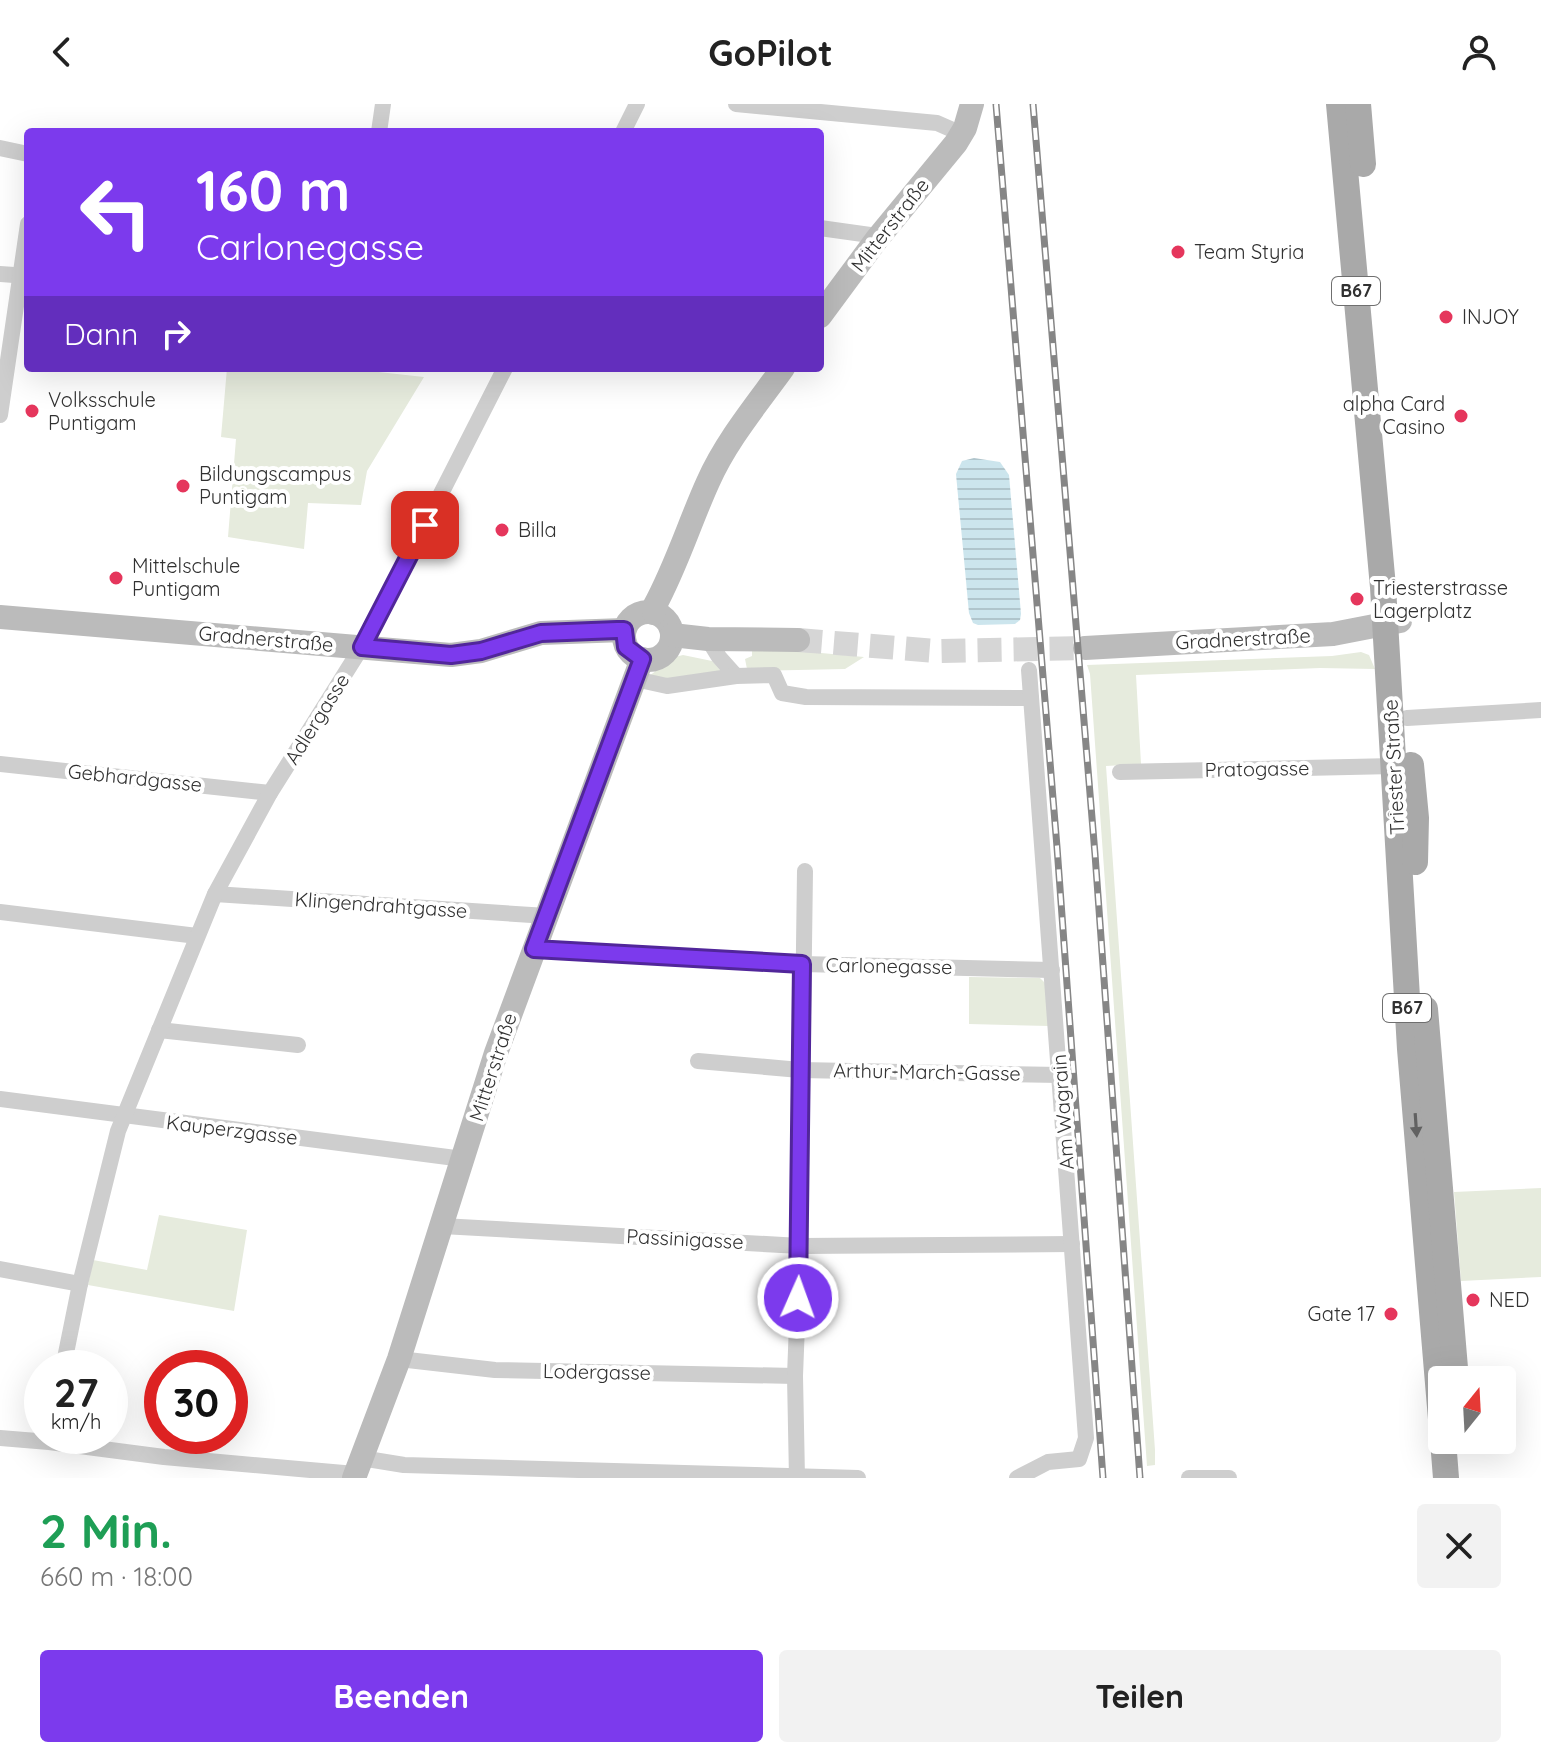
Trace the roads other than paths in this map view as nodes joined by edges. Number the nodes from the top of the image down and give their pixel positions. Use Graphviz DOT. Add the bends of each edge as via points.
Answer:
graph roads {
  1 [pos="383,104"];
  2 [pos="637,104"];
  3 [pos="736,104"];
  4 [pos="972,104"];
  5 [pos="1339,104"];
  6 [pos="1358,104"];
  7 [pos="380,128"];
  8 [pos="625,128"];
  9 [pos="962,134"];
  10 [pos="0,148"];
  11 [pos="24,153"];
  12 [pos="824,228"];
  13 [pos="877,239"];
  14 [pos="0,274"];
  15 [pos="24,276"];
  16 [pos="824,311"];
  17 [pos="503,372"];
  18 [pos="780,372"];
  19 [pos="0,415"];
  20 [pos="654,613"];
  21 [pos="0,617"];
  22 [pos="1392,622"];
  23 [pos="624,630"];
  24 [pos="672,635"];
  25 [pos="708,639"];
  26 [pos="798,640"];
  27 [pos="362,647"];
  28 [pos="1085,648"];
  29 [pos="638,669"];
  30 [pos="1029,670"];
  31 [pos="736,676"];
  32 [pos="1031,698"];
  33 [pos="1541,710"];
  34 [pos="1407,718"];
  35 [pos="0,764"];
  36 [pos="1394,766"];
  37 [pos="1120,772"];
  38 [pos="270,793"];
  39 [pos="805,871"];
  40 [pos="215,894"];
  41 [pos="0,912"];
  42 [pos="547,916"];
  43 [pos="197,936"];
  44 [pos="534,949"];
  45 [pos="802,964"];
  46 [pos="1052,970"];
  47 [pos="159,1030"];
  48 [pos="298,1045"];
  49 [pos="698,1061"];
  50 [pos="800,1070"];
  51 [pos="1060,1075"];
  52 [pos="0,1099"];
  53 [pos="123,1116"];
  54 [pos="463,1159"];
  55 [pos="442,1226"];
  56 [pos="1072,1244"];
  57 [pos="800,1246"];
  58 [pos="0,1269"];
  59 [pos="80,1284"];
  60 [pos="67,1350"];
  61 [pos="399,1359"];
  62 [pos="1437,1366"];
  63 [pos="1455,1366"];
  64 [pos="795,1376"];
  65 [pos="0,1438"];
  66 [pos="24,1438"];
  67 [pos="128,1451"];
  68 [pos="1446,1454"];
  69 [pos="1457,1454"];
  70 [pos="357,1470"];
  71 [pos="686,1475"];
  72 [pos="1452,1477"];
  73 [pos="797,1478"];
  74 [pos="858,1478"];
  75 [pos="1017,1478"];
  76 [pos="1189,1478"];
  77 [pos="1229,1478"];
  1 -- 7 [label="street"];
  2 -- 8 [label="street"];
  3 -- 9 [label="street" via="937,123"];
  4 -- 9 [label="main road"];
  5 -- 22 [label="main road, Triester Straße / B67"];
  6 -- 22 [label="main road, Triester Straße / B67"];
  9 -- 13 [label="main road, Mitterstraße"];
  10 -- 11 [label="street"];
  12 -- 13 [label="street"];
  13 -- 16 [label="main road, Mitterstraße"];
  14 -- 15 [label="street"];
  15 -- 19 [label="street"];
  17 -- 27 [label="street, Adlergasse"];
  18 -- 20 [label="main road" via="708,480"];
  20 -- 23 [label="main road" via="636,615"];
  20 -- 24 [label="main road" via="668,622"];
  21 -- 27 [label="main road, Gradnerstraße"];
  22 -- 28 [label="main road, Gradnerstraße" via="1333,634"];
  22 -- 34 [label="main road, Triester Straße / B67"];
  22 -- 36 [label="main road, Triester Straße / B67"];
  23 -- 27 [label="main road, Gradnerstraße" via="541,633 451,655"];
  23 -- 29 [label="main road"];
  24 -- 25 [label="main road"];
  24 -- 29 [label="main road" via="663,654"];
  25 -- 26 [label="main road"];
  25 -- 31 [label="street"];
  27 -- 38 [label="street, Adlergasse"];
  29 -- 31 [label="street" via="667,686"];
  29 -- 42 [label="main road, Mitterstraße"];
  30 -- 32 [label="street, Am Wagrain"];
  31 -- 32 [label="street" via="774,675 782,693 806,697"];
  32 -- 46 [label="street, Am Wagrain"];
  33 -- 34 [label="street"];
  34 -- 63 [label="main road, Triester Straße / B67" via="1416,818 1416,913"];
  35 -- 38 [label="street, Gebhardgasse"];
  36 -- 37 [label="street, Pratogasse"];
  36 -- 62 [label="main road, Triester Straße / B67, one-way" via="1411,1064"];
  38 -- 40 [label="street, Adlergasse"];
  39 -- 45 [label="street"];
  40 -- 42 [label="street, Klingendrahtgasse"];
  40 -- 43 [label="street, Adlergasse"];
  41 -- 43 [label="street"];
  42 -- 44 [label="main road, Mitterstraße"];
  43 -- 47 [label="street, Adlergasse"];
  44 -- 45 [label="street, Carlonegasse"];
  44 -- 54 [label="main road, Mitterstraße"];
  45 -- 46 [label="street, Carlonegasse"];
  45 -- 50 [label="street"];
  46 -- 51 [label="street, Am Wagrain"];
  47 -- 48 [label="street"];
  47 -- 53 [label="street, Adlergasse"];
  49 -- 50 [label="street, Arthur-March-Gasse"];
  50 -- 51 [label="street, Arthur-March-Gasse"];
  50 -- 57 [label="street"];
  51 -- 56 [label="street, Am Wagrain"];
  52 -- 53 [label="street, Kauperzgasse"];
  53 -- 54 [label="street, Kauperzgasse"];
  53 -- 59 [label="street, Adlergasse"];
  54 -- 55 [label="main road, Mitterstraße"];
  55 -- 57 [label="street, Passinigasse"];
  55 -- 61 [label="main road, Mitterstraße"];
  56 -- 57 [label="street, Passinigasse"];
  56 -- 75 [label="street, Am Wagrain" via="1085,1445 1079,1459 1048,1462"];
  57 -- 64 [label="street"];
  58 -- 59 [label="street"];
  59 -- 60 [label="street, Adlergasse"];
  61 -- 64 [label="street, Lodergasse" via="495,1370"];
  61 -- 70 [label="main road, Mitterstraße"];
  64 -- 73 [label="street"];
  65 -- 66 [label="street"];
  67 -- 70 [label="street"];
  68 -- 72 [label="main road"];
  69 -- 72 [label="main road"];
  70 -- 71 [label="street" via="404,1465"];
  71 -- 73 [label="street"];
  73 -- 74 [label="street"];
  76 -- 77 [label="street"];
}
